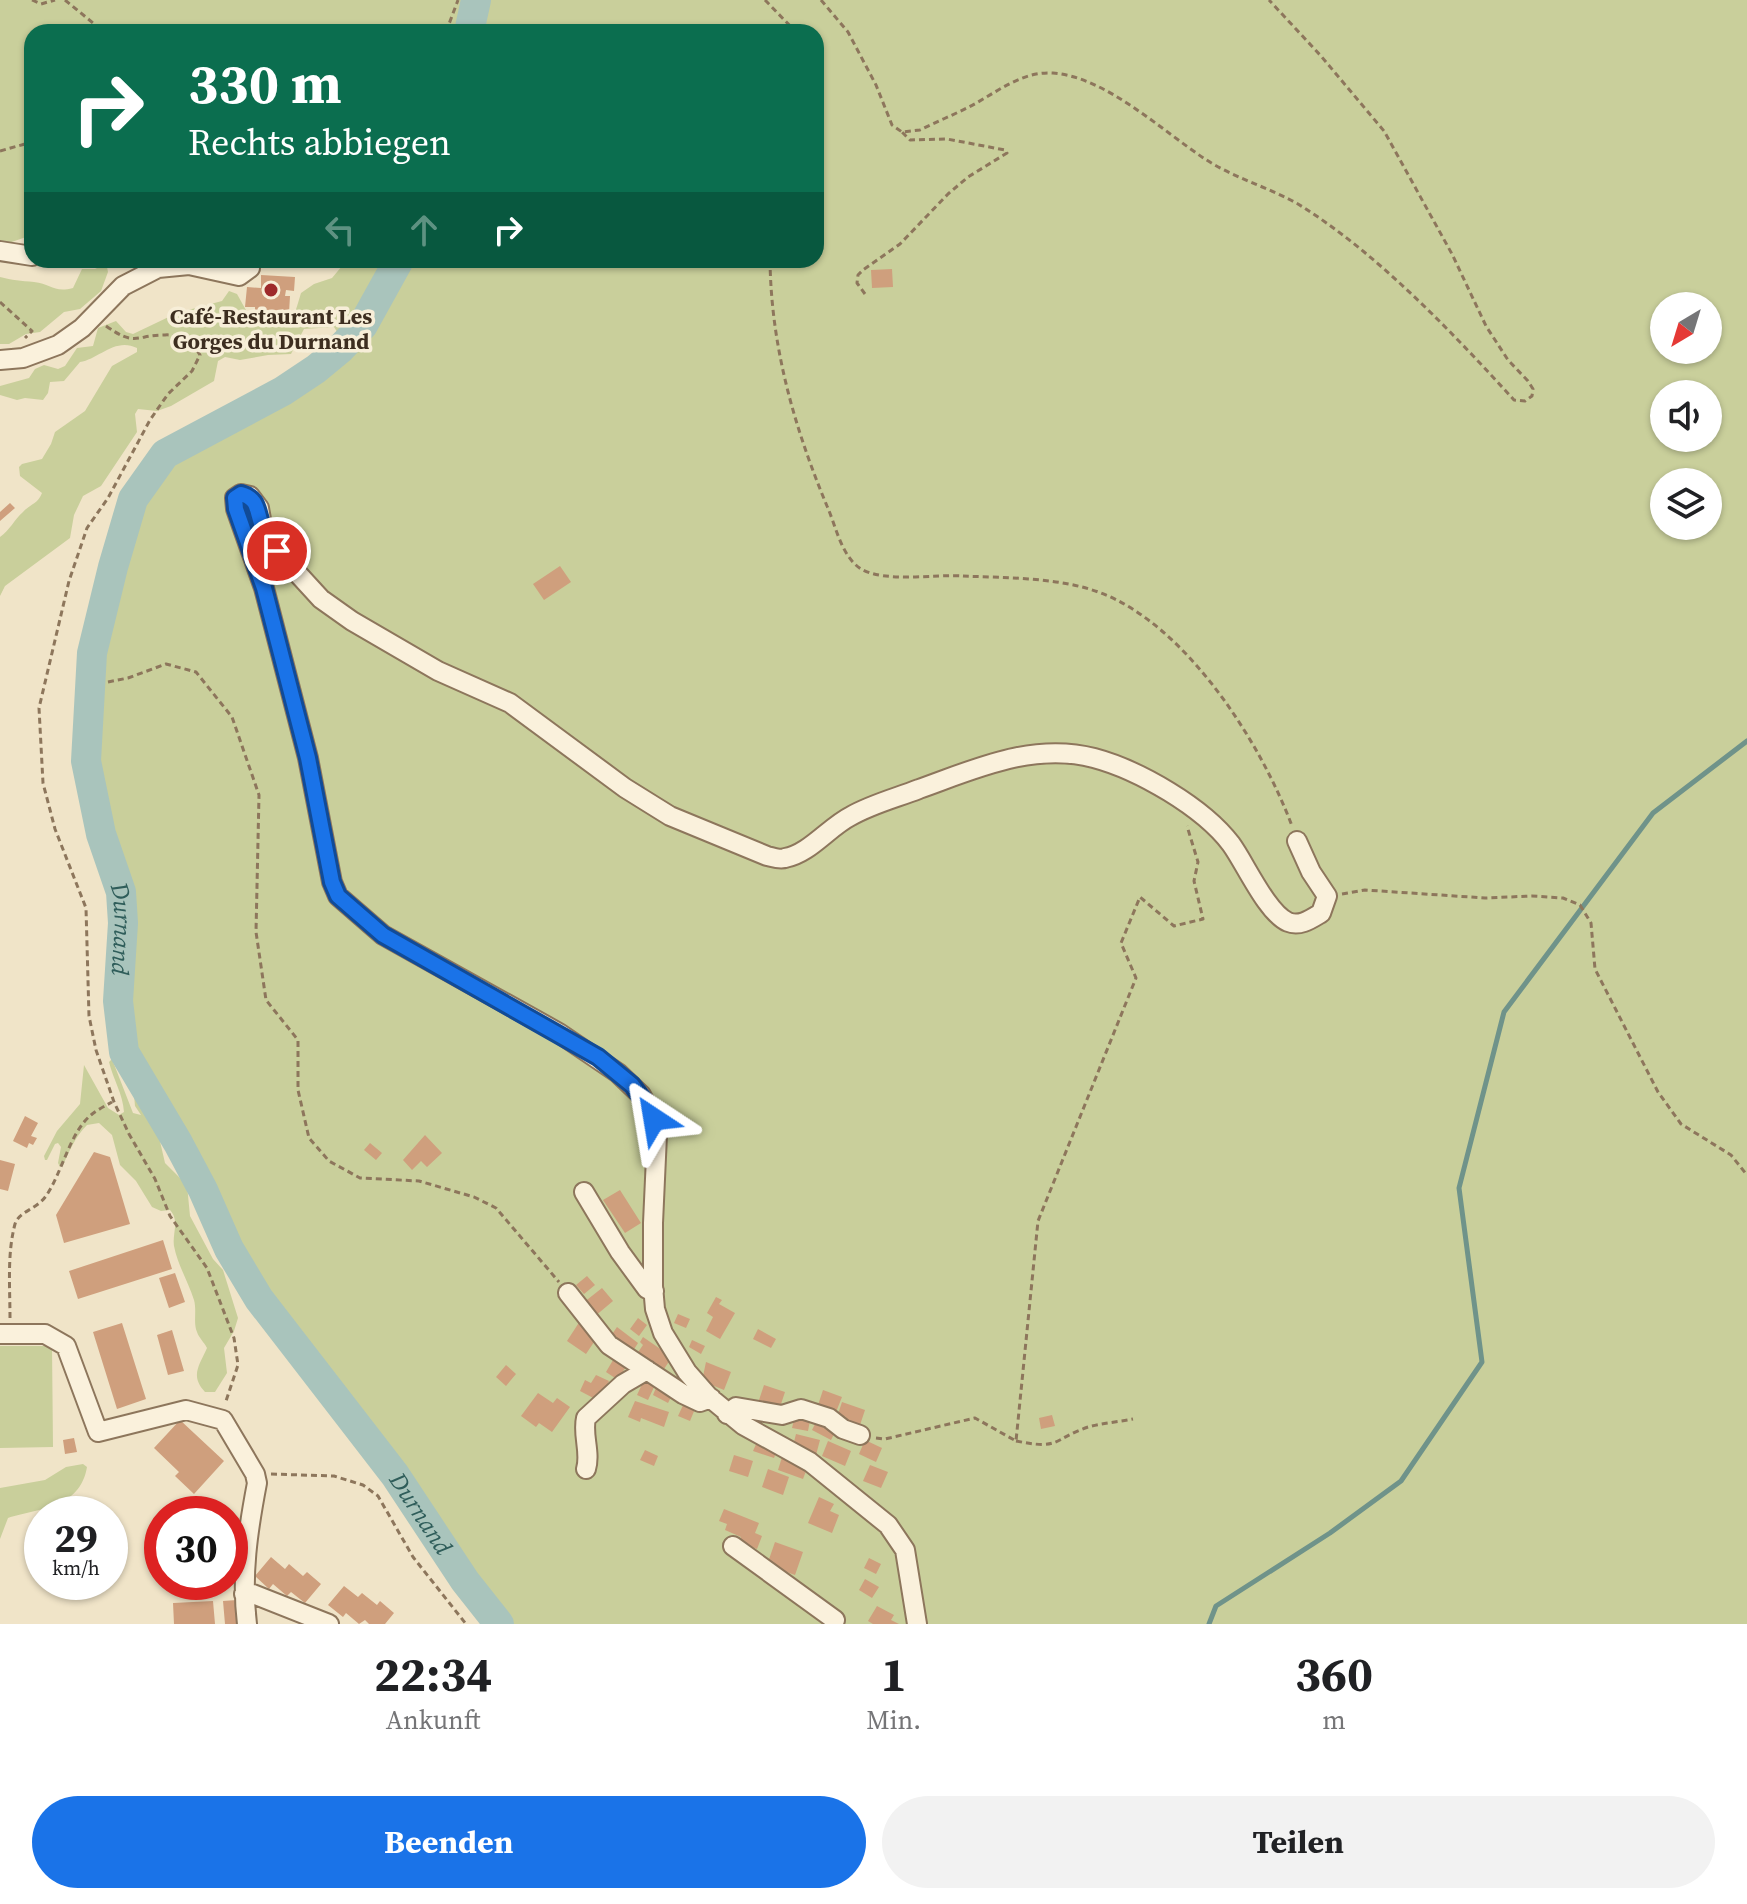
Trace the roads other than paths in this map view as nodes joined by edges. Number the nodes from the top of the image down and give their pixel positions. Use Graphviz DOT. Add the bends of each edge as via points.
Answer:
graph roads {
  1 [pos="0,251"];
  2 [pos="24,255"];
  3 [pos="158,268"];
  4 [pos="203,268"];
  5 [pos="250,268"];
  6 [pos="0,360"];
  7 [pos="1297,841"];
  8 [pos="584,1192"];
  9 [pos="654,1291"];
  10 [pos="568,1293"];
  11 [pos="5,1334"];
  12 [pos="647,1370"];
  13 [pos="711,1398"];
  14 [pos="727,1414"];
  15 [pos="860,1435"];
  16 [pos="586,1469"];
  17 [pos="248,1536"];
  18 [pos="733,1546"];
  19 [pos="248,1596"];
  20 [pos="244,1600"];
  21 [pos="839,1623"];
  22 [pos="247,1624"];
  23 [pos="329,1624"];
  24 [pos="917,1624"];
  1 -- 2 [label="street"];
  3 -- 6 [label="street" via="123,286 66,340 39,353"];
  4 -- 5 [label="street" via="239,276"];
  7 -- 9 [label="street" via="1327,896 1321,913 1306,922 1287,922 1231,844 1178,795 1097,758 1042,753 974,767 850,816 784,859 743,848 670,816 510,703 438,671 352,621 321,599 277,551 250,496 235,498 308,758 338,896 383,935 559,1033 641,1095 656,1126"];
  8 -- 9 [label="street" via="620,1252"];
  9 -- 13 [label="street" via="657,1320 668,1343"];
  10 -- 12 [label="street" via="609,1345"];
  11 -- 17 [label="street" via="45,1334 66,1346 98,1432 186,1410 223,1420 257,1483"];
  12 -- 13 [label="street" via="675,1400"];
  12 -- 16 [label="street" via="586,1418"];
  13 -- 14 [label="street"];
  14 -- 15 [label="street" via="736,1407 782,1415 801,1409"];
  14 -- 24 [label="street" via="810,1462 888,1525 905,1550"];
  18 -- 21 [label="street"];
  19 -- 23 [label="street"];
  20 -- 22 [label="street"];
}
